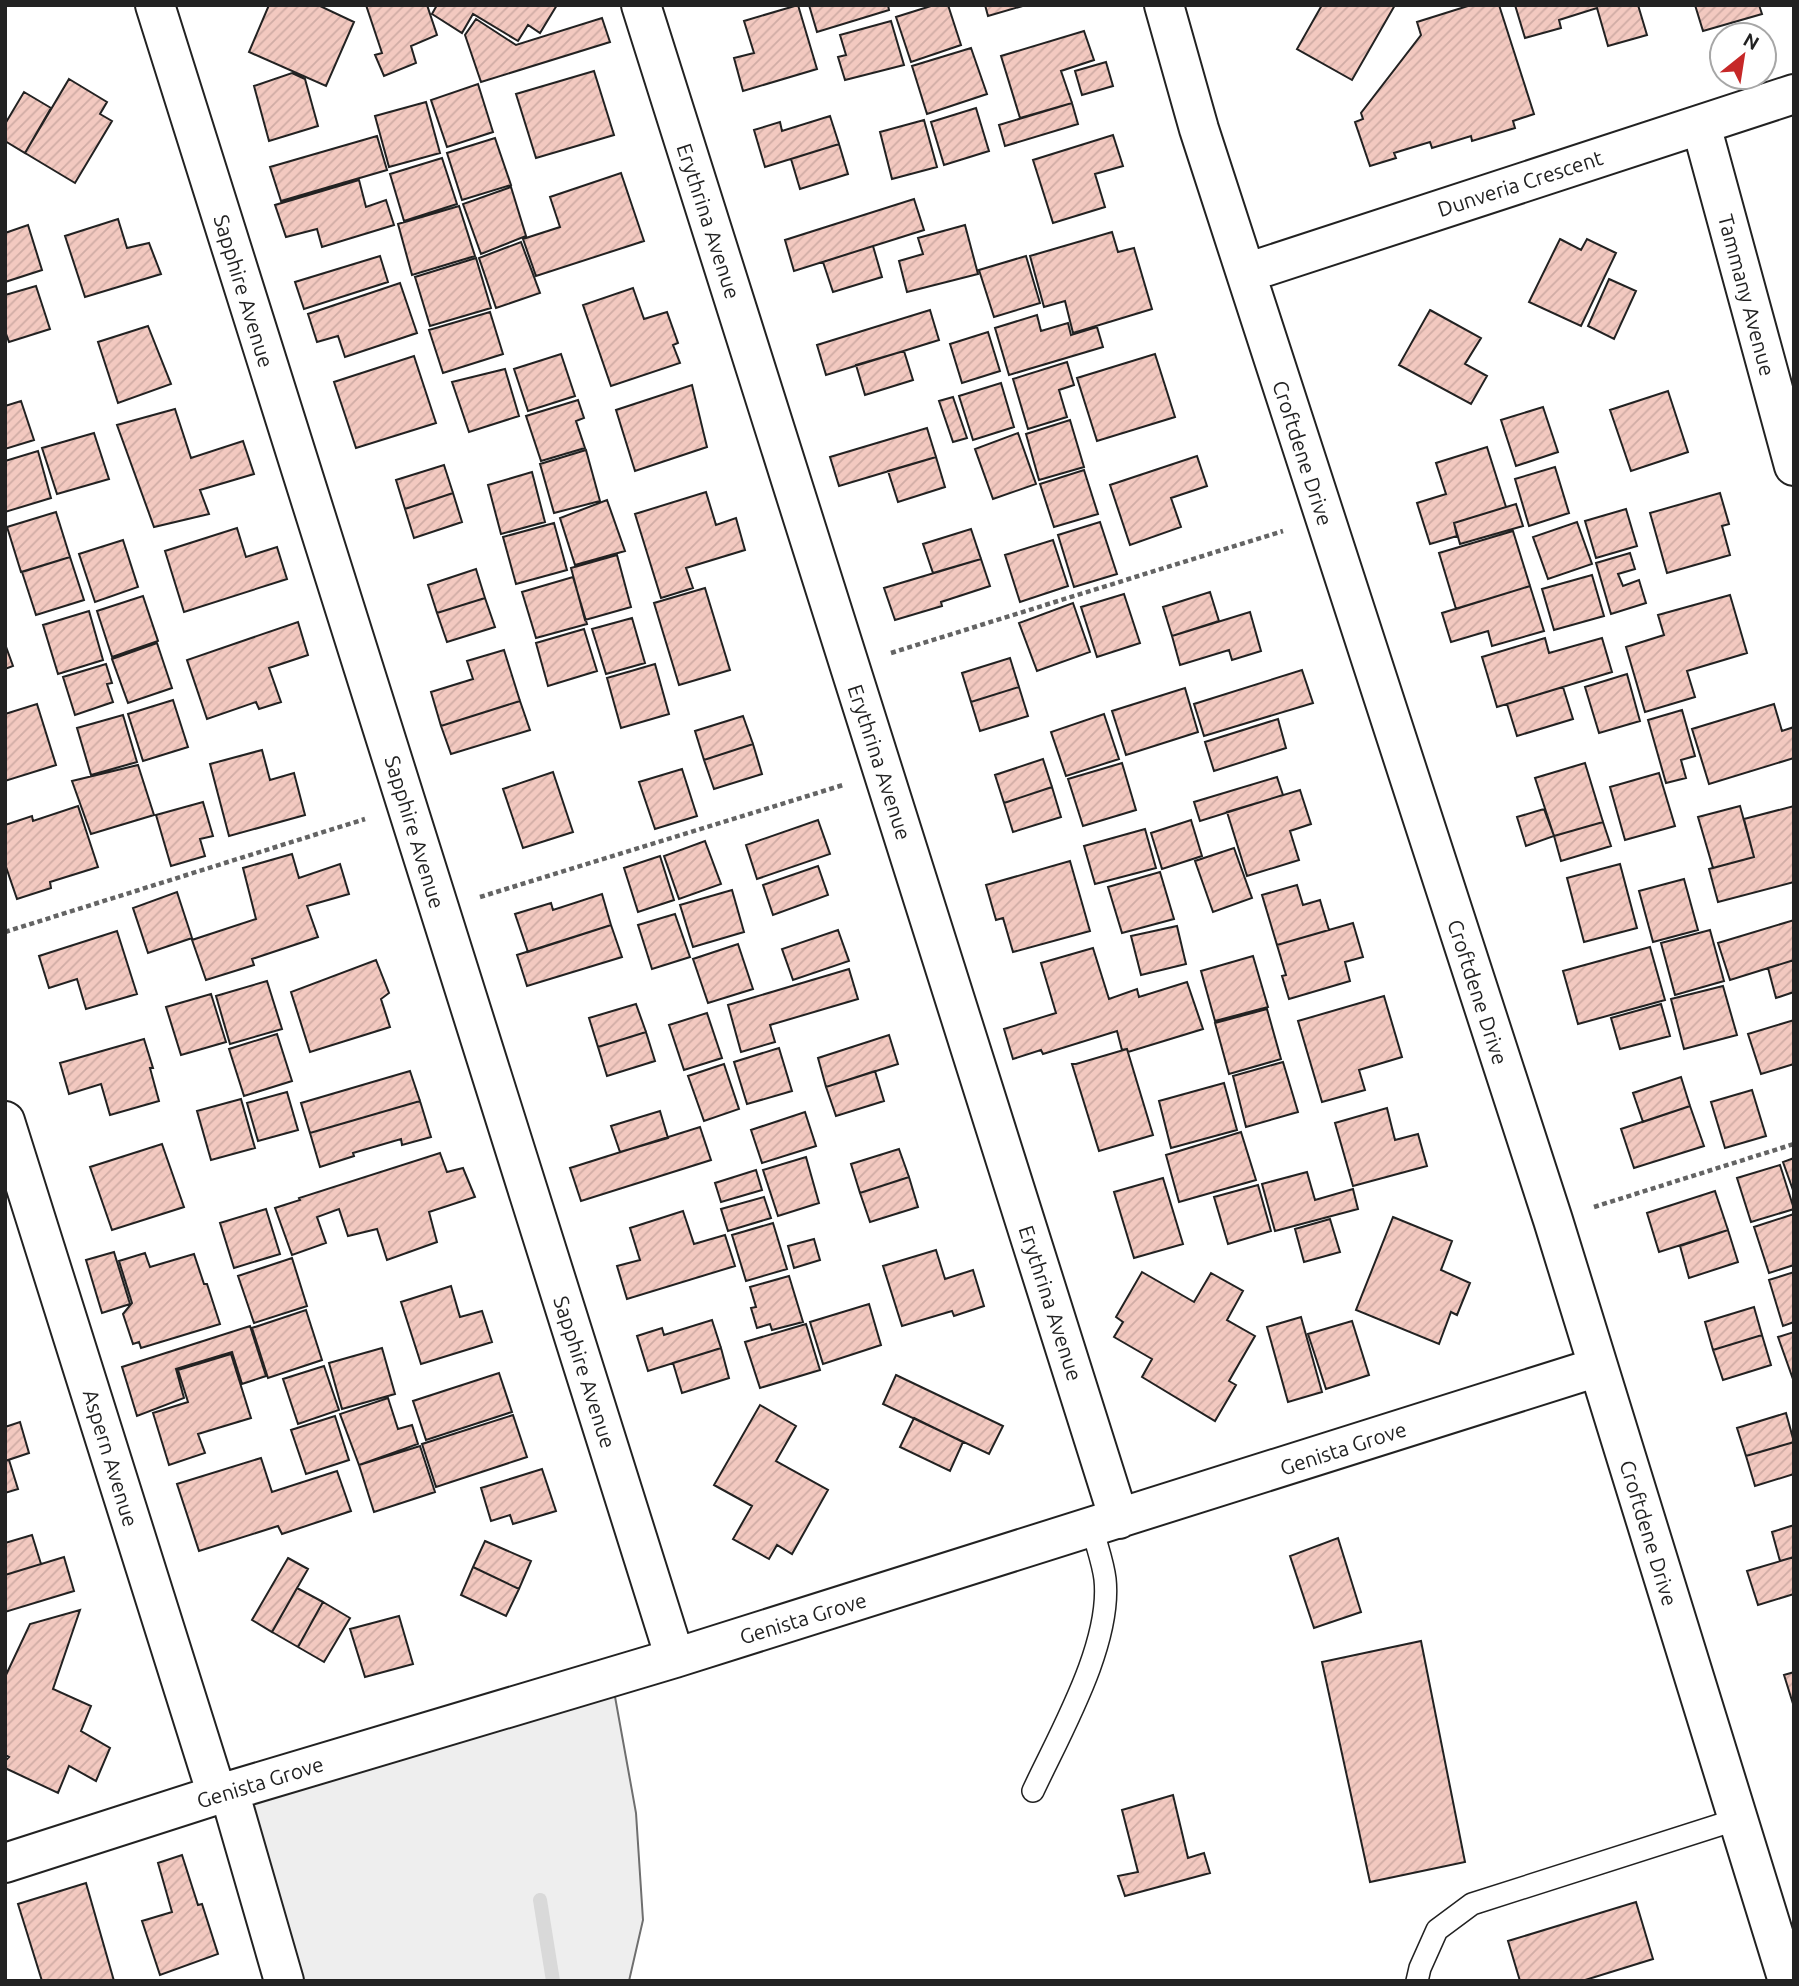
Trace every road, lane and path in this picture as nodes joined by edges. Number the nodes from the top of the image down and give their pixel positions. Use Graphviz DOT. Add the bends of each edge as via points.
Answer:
graph roads {
  1 [pos="155,5"];
  2 [pos="641,5"];
  3 [pos="1164,5"];
  4 [pos="1794,94"];
  5 [pos="1701,125"];
  6 [pos="1246,273"];
  7 [pos="1794,466"];
  8 [pos="1324,518"];
  9 [pos="850,666"];
  10 [pos="883,773"];
  11 [pos="406,806"];
  12 [pos="439,910"];
  13 [pos="5,932"];
  14 [pos="5,1121"];
  15 [pos="1794,1144"];
  16 [pos="1553,1220"];
  17 [pos="1598,1367"];
  18 [pos="1106,1523"];
  19 [pos="675,1658"];
  20 [pos="1033,1791"];
  21 [pos="223,1793"];
  22 [pos="1738,1819"];
  23 [pos="5,1863"];
  24 [pos="284,1981"];
  25 [pos="1417,1981"];
  26 [pos="1788,1981"];
  1 -- 11 [label="street, Sapphire Avenue"];
  2 -- 9 [label="street, Erythrina Avenue"];
  3 -- 6 [label="street, Croftdene Drive"];
  4 -- 5 [label="street, Dunveria Crescent"];
  5 -- 6 [label="street, Dunveria Crescent"];
  5 -- 7 [label="street, Tammany Avenue"];
  6 -- 8 [label="street, Croftdene Drive"];
  8 -- 9 [label="path"];
  8 -- 16 [label="street, Croftdene Drive"];
  9 -- 10 [label="street, Erythrina Avenue"];
  10 -- 12 [label="path"];
  10 -- 18 [label="street, Erythrina Avenue"];
  11 -- 12 [label="street, Sapphire Avenue"];
  11 -- 13 [label="path"];
  12 -- 19 [label="street, Sapphire Avenue"];
  14 -- 21 [label="street, Aspern Avenue"];
  15 -- 16 [label="path"];
  16 -- 17 [label="street, Croftdene Drive"];
  17 -- 18 [label="street, Genista Grove"];
  17 -- 22 [label="street, Croftdene Drive"];
  18 -- 19 [label="street, Genista Grove"];
  18 -- 20 [label="lane" via="1104,1622 1090,1665"];
  19 -- 21 [label="street, Genista Grove"];
  21 -- 23 [label="street, Genista Grove"];
  21 -- 24 [label="street, Aspern Avenue"];
  22 -- 25 [label="lane" via="1472,1904 1437,1930"];
  22 -- 26 [label="street, Croftdene Drive"];
}
